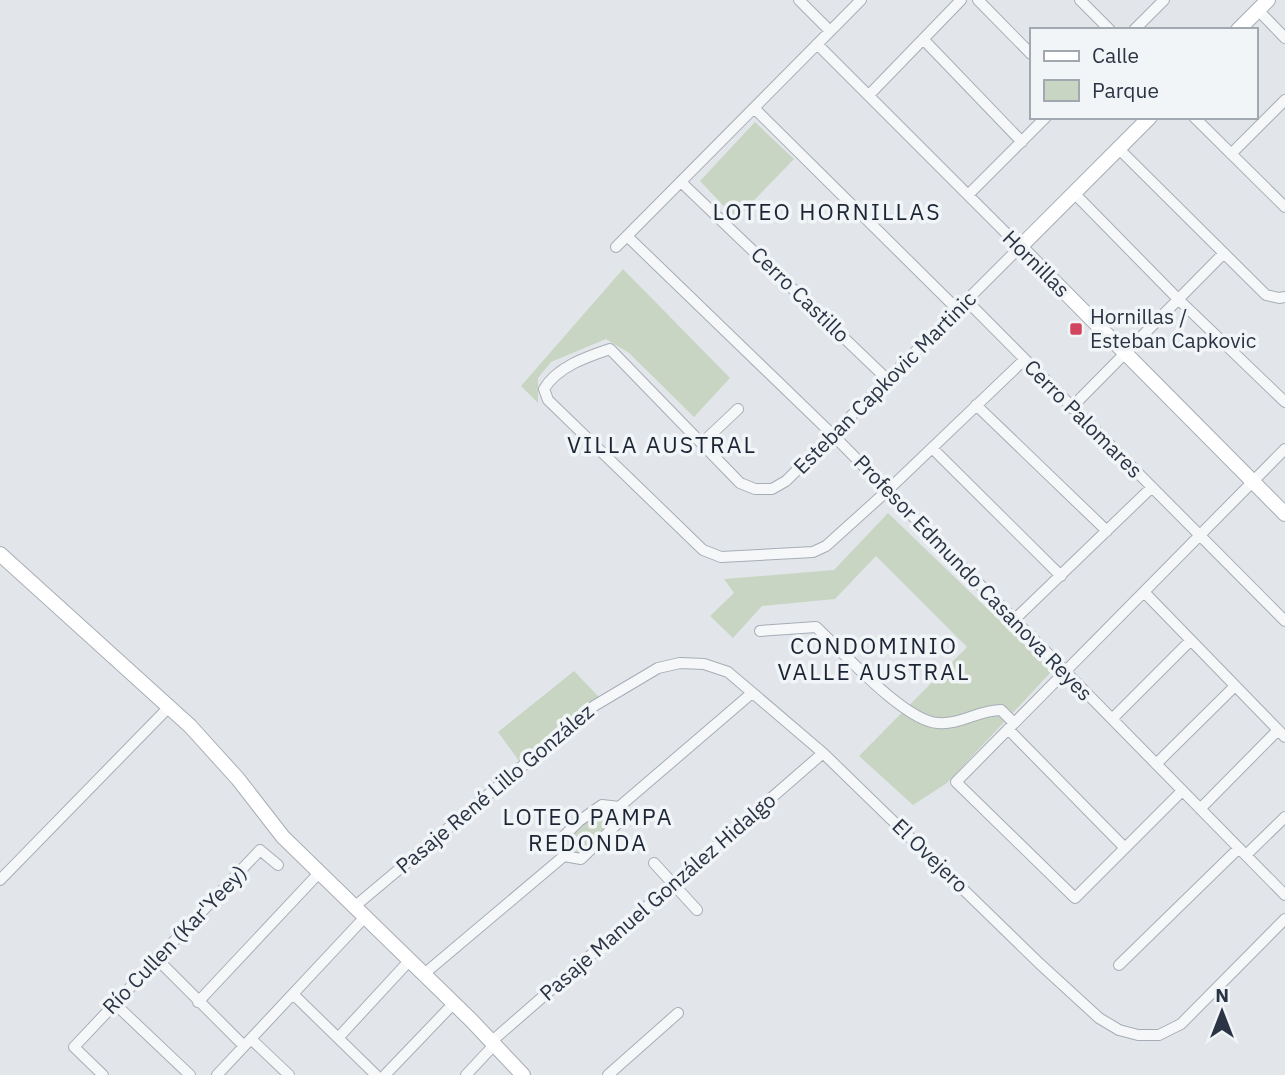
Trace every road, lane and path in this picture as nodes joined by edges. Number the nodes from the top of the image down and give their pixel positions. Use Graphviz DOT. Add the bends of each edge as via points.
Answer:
graph roads {
  1 [pos="799,0"];
  2 [pos="861,0"];
  3 [pos="961,0"];
  4 [pos="978,0"];
  5 [pos="1080,0"];
  6 [pos="1164,0"];
  7 [pos="1263,5"];
  8 [pos="1108,28"];
  9 [pos="1136,28"];
  10 [pos="1240,28"];
  11 [pos="830,31"];
  12 [pos="1285,38"];
  13 [pos="923,39"];
  14 [pos="817,44"];
  15 [pos="1030,53"];
  16 [pos="869,95"];
  17 [pos="1285,100"];
  18 [pos="754,108"];
  19 [pos="1044,119"];
  20 [pos="1148,119"];
  21 [pos="1196,119"];
  22 [pos="1022,142"];
  23 [pos="1119,149"];
  24 [pos="1231,154"];
  25 [pos="681,182"];
  26 [pos="1074,193"];
  27 [pos="968,195"];
  28 [pos="1284,205"];
  29 [pos="627,236"];
  30 [pos="616,247"];
  31 [pos="1020,247"];
  32 [pos="1223,254"];
  33 [pos="1285,297"];
  34 [pos="1178,299"];
  35 [pos="967,301"];
  36 [pos="958,310"];
  37 [pos="1124,354"];
  38 [pos="1024,360"];
  39 [pos="888,380"];
  40 [pos="1285,401"];
  41 [pos="976,405"];
  42 [pos="1071,408"];
  43 [pos="738,410"];
  44 [pos="833,435"];
  45 [pos="702,443"];
  46 [pos="932,448"];
  47 [pos="1285,449"];
  48 [pos="1253,482"];
  49 [pos="1151,488"];
  50 [pos="887,491"];
  51 [pos="1285,514"];
  52 [pos="1107,531"];
  53 [pos="1199,536"];
  54 [pos="0,554"];
  55 [pos="1061,576"];
  56 [pos="1144,592"];
  57 [pos="1014,621"];
  58 [pos="1285,621"];
  59 [pos="760,631"];
  60 [pos="1190,640"];
  61 [pos="680,663"];
  62 [pos="1065,672"];
  63 [pos="1235,686"];
  64 [pos="752,693"];
  65 [pos="169,707"];
  66 [pos="1112,719"];
  67 [pos="1011,726"];
  68 [pos="1282,733"];
  69 [pos="823,753"];
  70 [pos="1156,764"];
  71 [pos="1182,790"];
  72 [pos="619,807"];
  73 [pos="1200,809"];
  74 [pos="1285,817"];
  75 [pos="1125,848"];
  76 [pos="1242,852"];
  77 [pos="564,856"];
  78 [pos="654,863"];
  79 [pos="278,865"];
  80 [pos="319,873"];
  81 [pos="0,880"];
  82 [pos="673,885"];
  83 [pos="1285,895"];
  84 [pos="697,910"];
  85 [pos="359,913"];
  86 [pos="1285,919"];
  87 [pos="156,958"];
  88 [pos="410,960"];
  89 [pos="1119,965"];
  90 [pos="424,974"];
  91 [pos="294,995"];
  92 [pos="198,1002"];
  93 [pos="114,1003"];
  94 [pos="454,1003"];
  95 [pos="678,1013"];
  96 [pos="338,1038"];
  97 [pos="247,1043"];
  98 [pos="494,1043"];
  99 [pos="103,1075"];
  100 [pos="190,1075"];
  101 [pos="217,1075"];
  102 [pos="289,1075"];
  103 [pos="376,1075"];
  104 [pos="385,1075"];
  105 [pos="466,1075"];
  106 [pos="523,1075"];
  107 [pos="608,1075"];
  1 -- 11 [label="street"];
  2 -- 11 [label="street"];
  3 -- 13 [label="street"];
  4 -- 15 [label="street"];
  5 -- 8 [label="street"];
  6 -- 9 [label="street"];
  7 -- 10 [label="street"];
  7 -- 12 [label="street"];
  11 -- 14 [label="street"];
  13 -- 16 [label="street"];
  13 -- 22 [label="street"];
  14 -- 16 [label="street, Hornillas"];
  14 -- 18 [label="street"];
  16 -- 27 [label="street, Hornillas"];
  17 -- 24 [label="street"];
  18 -- 25 [label="street"];
  18 -- 36 [label="street"];
  19 -- 22 [label="street"];
  20 -- 23 [label="street, Esteban Capkovic Martinic"];
  21 -- 24 [label="street"];
  22 -- 27 [label="street"];
  23 -- 26 [label="street, Esteban Capkovic Martinic"];
  23 -- 32 [label="street"];
  24 -- 28 [label="street"];
  25 -- 29 [label="street"];
  25 -- 39 [label="street, Cerro Castillo"];
  26 -- 31 [label="street, Esteban Capkovic Martinic"];
  26 -- 34 [label="street"];
  27 -- 31 [label="street, Hornillas"];
  29 -- 30 [label="street"];
  29 -- 44 [label="street, Profesor Edmundo Casanova Reyes"];
  31 -- 35 [label="street, Esteban Capkovic Martinic"];
  31 -- 37 [label="street, Hornillas"];
  32 -- 33 [label="street" via="1266,295"];
  32 -- 34 [label="street"];
  34 -- 37 [label="street"];
  34 -- 40 [label="street"];
  35 -- 36 [label="street, Esteban Capkovic Martinic"];
  35 -- 38 [label="street, Cerro Palomares"];
  36 -- 39 [label="street, Esteban Capkovic Martinic"];
  37 -- 42 [label="street"];
  37 -- 48 [label="street, Hornillas"];
  38 -- 41 [label="street"];
  38 -- 42 [label="street, Cerro Palomares"];
  39 -- 44 [label="street, Esteban Capkovic Martinic"];
  41 -- 46 [label="street"];
  41 -- 52 [label="street"];
  42 -- 49 [label="street, Cerro Palomares"];
  43 -- 45 [label="street"];
  44 -- 45 [label="street, Esteban Capkovic Martinic" via="772,489 740,483"];
  44 -- 50 [label="street, Profesor Edmundo Casanova Reyes"];
  45 -- 50 [label="street, Esteban Capkovic Martinic" via="610,349 551,377 544,389 548,400 703,550 721,557 813,552 826,546"];
  46 -- 50 [label="street"];
  46 -- 55 [label="street"];
  47 -- 48 [label="street"];
  48 -- 51 [label="street, Hornillas"];
  48 -- 53 [label="street"];
  49 -- 52 [label="street"];
  49 -- 53 [label="street, Cerro Palomares"];
  50 -- 57 [label="street, Profesor Edmundo Casanova Reyes"];
  52 -- 55 [label="street"];
  53 -- 56 [label="street"];
  53 -- 58 [label="street, Cerro Palomares"];
  54 -- 65 [label="street"];
  55 -- 57 [label="street"];
  56 -- 60 [label="street"];
  56 -- 62 [label="street"];
  57 -- 62 [label="street, Profesor Edmundo Casanova Reyes"];
  59 -- 67 [label="street" via="816,627 898,704 922,719 950,723 1001,710"];
  60 -- 63 [label="street"];
  60 -- 66 [label="street"];
  61 -- 64 [label="street, El Ovejero" via="728,672"];
  61 -- 85 [label="street, Pasaje René Lillo González" via="658,668 594,706"];
  62 -- 66 [label="street, Profesor Edmundo Casanova Reyes"];
  62 -- 67 [label="street"];
  63 -- 68 [label="street"];
  63 -- 70 [label="street"];
  64 -- 69 [label="street, El Ovejero"];
  64 -- 72 [label="street"];
  65 -- 80 [label="street"];
  65 -- 81 [label="street"];
  66 -- 70 [label="street, Profesor Edmundo Casanova Reyes"];
  67 -- 75 [label="street"];
  67 -- 75 [label="street" via="956,782 1075,898"];
  68 -- 73 [label="street"];
  69 -- 82 [label="street, Pasaje Manuel González Hidalgo"];
  69 -- 86 [label="street, El Ovejero" via="1040,964 1099,1018 1119,1030 1159,1035 1181,1024"];
  70 -- 71 [label="street, Profesor Edmundo Casanova Reyes"];
  71 -- 73 [label="street, Profesor Edmundo Casanova Reyes"];
  71 -- 75 [label="street"];
  72 -- 77 [label="street" via="619,822 581,859"];
  72 -- 77 [label="street" via="602,805 579,821 560,840"];
  73 -- 76 [label="street, Profesor Edmundo Casanova Reyes"];
  74 -- 76 [label="street"];
  76 -- 83 [label="street, Profesor Edmundo Casanova Reyes"];
  76 -- 89 [label="street"];
  77 -- 90 [label="street"];
  78 -- 82 [label="street"];
  79 -- 87 [label="street, Río Cullen (Kar'Yeey)" via="260,850"];
  80 -- 85 [label="street"];
  80 -- 92 [label="street"];
  82 -- 84 [label="street"];
  82 -- 98 [label="street, Pasaje Manuel González Hidalgo"];
  85 -- 88 [label="street"];
  85 -- 91 [label="street, Pasaje René Lillo González"];
  87 -- 92 [label="street"];
  87 -- 93 [label="street, Río Cullen (Kar'Yeey)"];
  88 -- 90 [label="street"];
  88 -- 96 [label="street"];
  90 -- 94 [label="street"];
  91 -- 96 [label="street"];
  91 -- 97 [label="street, Pasaje René Lillo González"];
  92 -- 97 [label="street"];
  93 -- 99 [label="street, Río Cullen (Kar'Yeey)" via="74,1047"];
  93 -- 100 [label="street"];
  94 -- 98 [label="street"];
  94 -- 104 [label="street"];
  95 -- 107 [label="street"];
  96 -- 103 [label="street"];
  97 -- 101 [label="street, Pasaje René Lillo González"];
  97 -- 102 [label="street"];
  98 -- 105 [label="street, Pasaje Manuel González Hidalgo"];
  98 -- 106 [label="street"];
}
